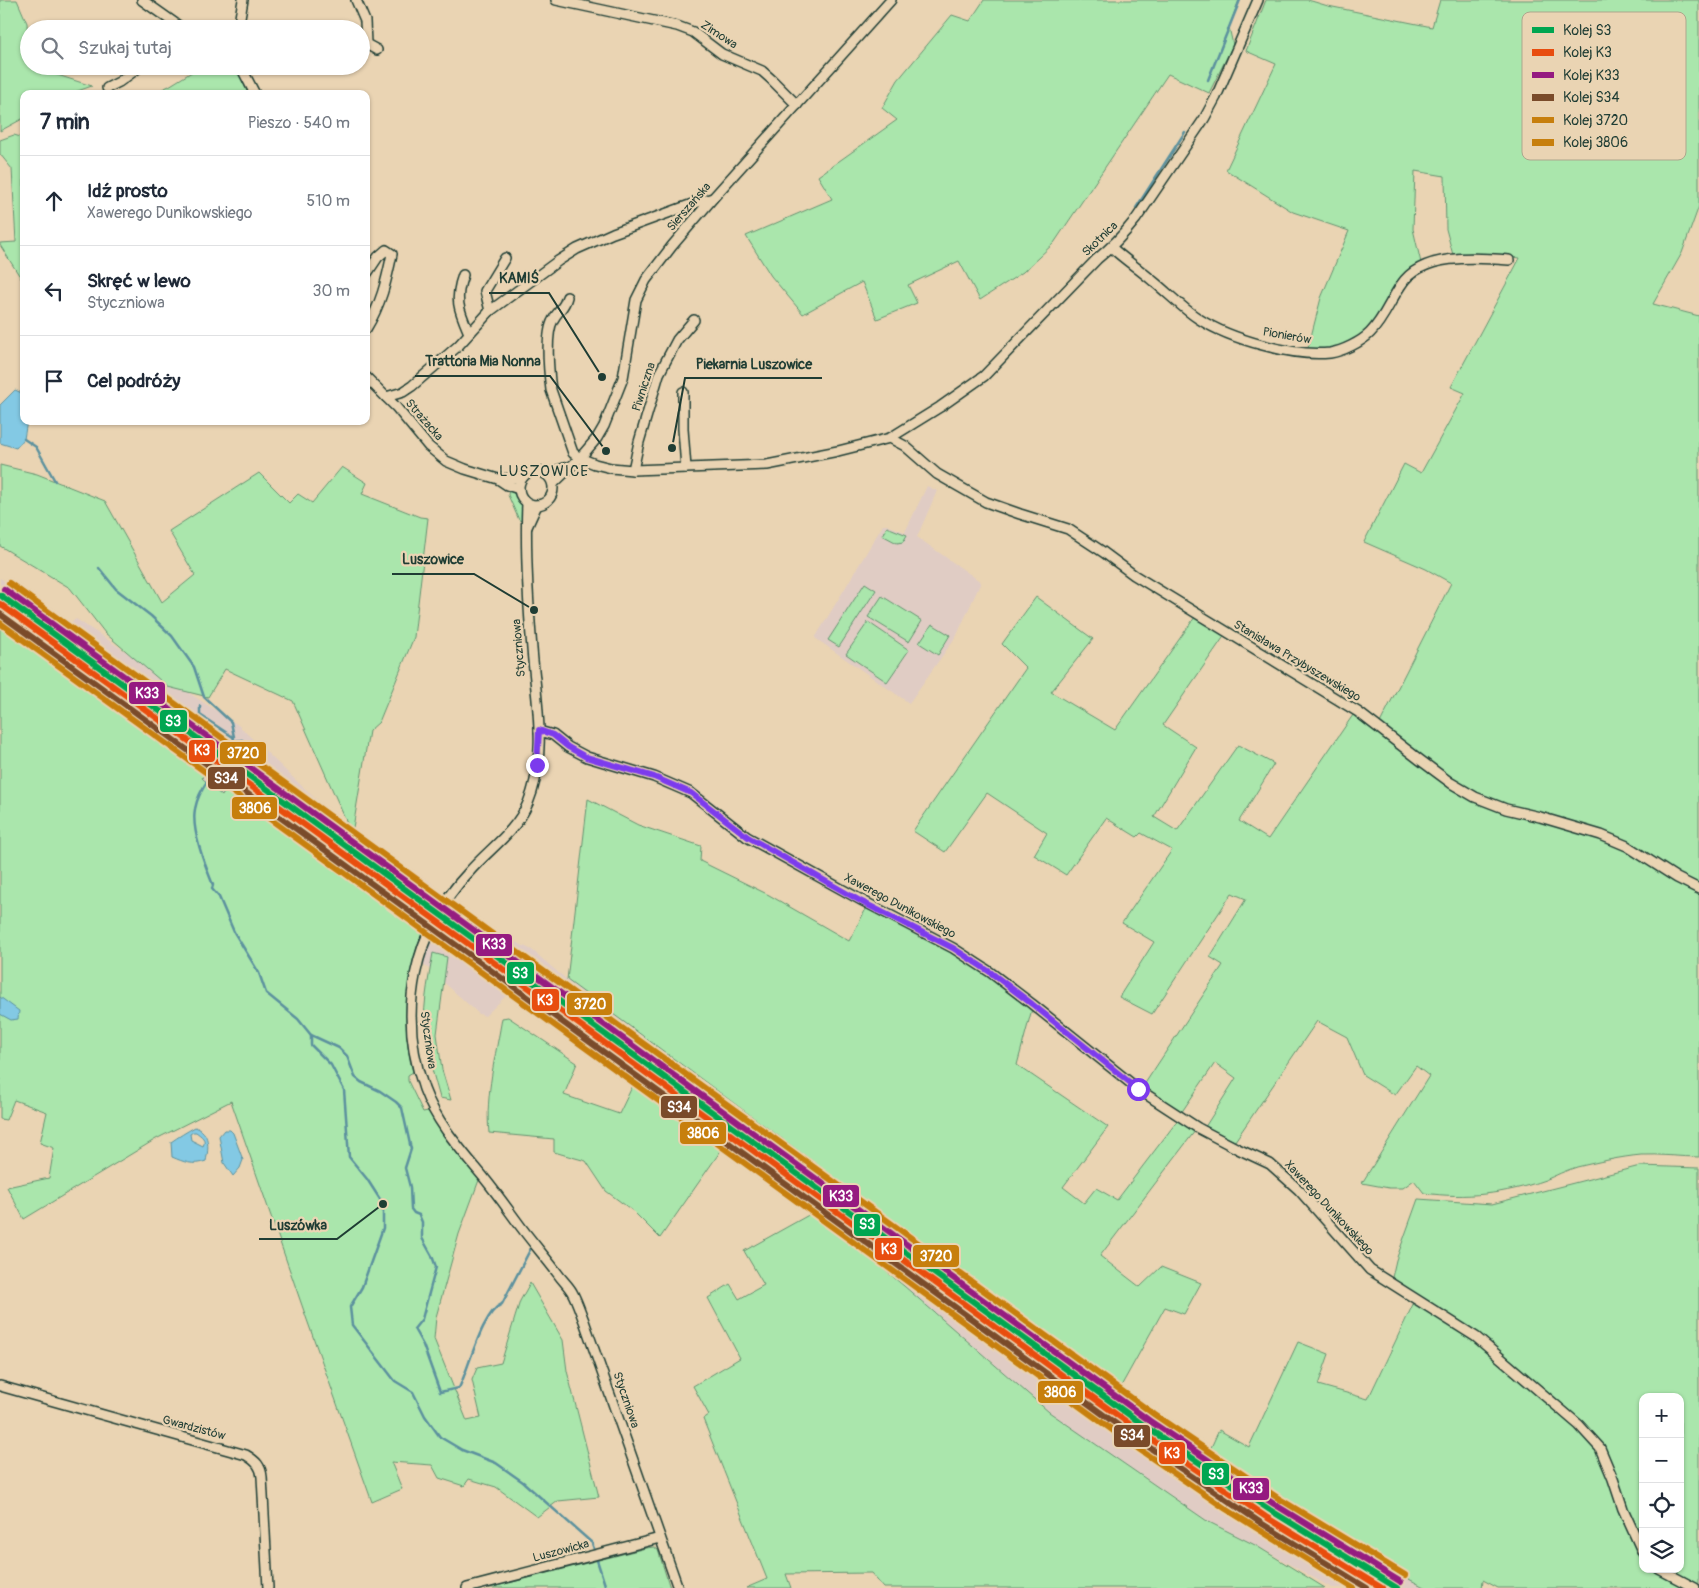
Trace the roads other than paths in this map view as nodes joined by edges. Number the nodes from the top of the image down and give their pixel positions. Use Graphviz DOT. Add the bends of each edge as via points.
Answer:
graph roads {
  1 [pos="142,0"];
  2 [pos="243,0"];
  3 [pos="356,0"];
  4 [pos="556,0"];
  5 [pos="891,0"];
  6 [pos="1258,0"];
  7 [pos="170,20"];
  8 [pos="240,20"];
  9 [pos="365,20"];
  10 [pos="370,46"];
  11 [pos="377,50"];
  12 [pos="129,75"];
  13 [pos="245,75"];
  14 [pos="107,88"];
  15 [pos="253,90"];
  16 [pos="796,105"];
  17 [pos="713,198"];
  18 [pos="1111,247"];
  19 [pos="505,258"];
  20 [pos="1509,260"];
  21 [pos="370,269"];
  22 [pos="463,275"];
  23 [pos="567,297"];
  24 [pos="490,311"];
  25 [pos="694,320"];
  26 [pos="370,322"];
  27 [pos="469,333"];
  28 [pos="370,381"];
  29 [pos="683,392"];
  30 [pos="386,397"];
  31 [pos="890,438"];
  32 [pos="580,458"];
  33 [pos="571,466"];
  34 [pos="686,468"];
  35 [pos="634,470"];
  36 [pos="545,474"];
  37 [pos="522,478"];
  38 [pos="498,479"];
  39 [pos="553,484"];
  40 [pos="519,489"];
  41 [pos="527,503"];
  42 [pos="537,505"];
  43 [pos="527,527"];
  44 [pos="539,730"];
  45 [pos="1699,889"];
  46 [pos="0,1386"];
  47 [pos="660,1538"];
  48 [pos="1639,1545"];
  49 [pos="1667,1573"];
  50 [pos="268,1588"];
  51 [pos="468,1588"];
  52 [pos="678,1588"];
  53 [pos="1695,1588"];
  1 -- 7 [label="street"];
  2 -- 8 [label="street"];
  3 -- 9 [label="street"];
  4 -- 16 [label="street, Zimowa" via="693,32 722,54 762,71"];
  5 -- 16 [label="street, Sierszańska"];
  6 -- 18 [label="street, Skotnica" via="1220,90 1204,119 1136,219"];
  10 -- 11 [label="street"];
  12 -- 14 [label="street"];
  13 -- 15 [label="street"];
  16 -- 17 [label="street, Sierszańska"];
  17 -- 24 [label="street" via="577,249"];
  17 -- 32 [label="street, Sierszańska" via="640,289 623,378 604,426"];
  18 -- 20 [label="street, Pionierów" via="1188,310 1218,329 1254,342 1307,353 1331,353 1360,340 1381,320 1409,274 1422,267 1473,257"];
  18 -- 31 [label="street, Skotnica" via="984,376"];
  19 -- 24 [label="street" via="485,292"];
  21 -- 26 [label="street" via="386,250 392,254 385,288"];
  22 -- 27 [label="street" via="458,288 458,308"];
  23 -- 32 [label="street" via="565,306 553,320 549,334 550,381 573,453"];
  24 -- 27 [label="street"];
  25 -- 35 [label="street, Piwniczna" via="677,340 659,374"];
  27 -- 30 [label="street" via="442,362 412,386"];
  28 -- 30 [label="street, Strażacka"];
  29 -- 34 [label="street"];
  30 -- 38 [label="street, Strażacka" via="428,446 446,460"];
  31 -- 34 [label="street, Skotnica" via="767,465"];
  31 -- 45 [label="street, Stanisława Przybyszewskiego" via="905,446 937,474 986,502 1068,529 1142,580 1358,712 1427,766 1475,797 1506,809 1601,835 1627,846"];
  32 -- 33 [label="street, Sierszańska"];
  32 -- 35 [label="street, Skotnica" via="611,468"];
  33 -- 36 [label="street, Sierszańska"];
  33 -- 39 [label="street, Sierszańska"];
  34 -- 35 [label="street, Skotnica"];
  36 -- 37 [label="street" via="537,471"];
  36 -- 39 [label="street"];
  37 -- 38 [label="street, Strażacka"];
  37 -- 40 [label="street"];
  38 -- 40 [label="street, Strażacka"];
  39 -- 42 [label="street" via="547,502"];
  40 -- 41 [label="street"];
  41 -- 42 [label="street"];
  41 -- 43 [label="street, Styczniowa"];
  42 -- 43 [label="street, Styczniowa"];
  43 -- 44 [label="street, Styczniowa" via="526,572"];
  44 -- 47 [label="street, Styczniowa" via="535,777 523,814 446,900 419,956 411,1006 415,1056 424,1088 446,1131 571,1290"];
  44 -- 48 [label="street, Xawerego Dunikowskiego" via="553,735 586,757 654,777 691,793 748,837 862,902 953,948 1032,1004 1138,1089 1198,1128 1270,1164 1299,1190 1370,1270 1476,1337 1579,1425 1600,1448"];
  46 -- 50 [label="street, Gwardzistów" via="253,1459 261,1469 262,1477"];
  47 -- 51 [label="street, Luszowicka"];
  47 -- 52 [label="street, Styczniowa"];
  49 -- 53 [label="street"];
}
